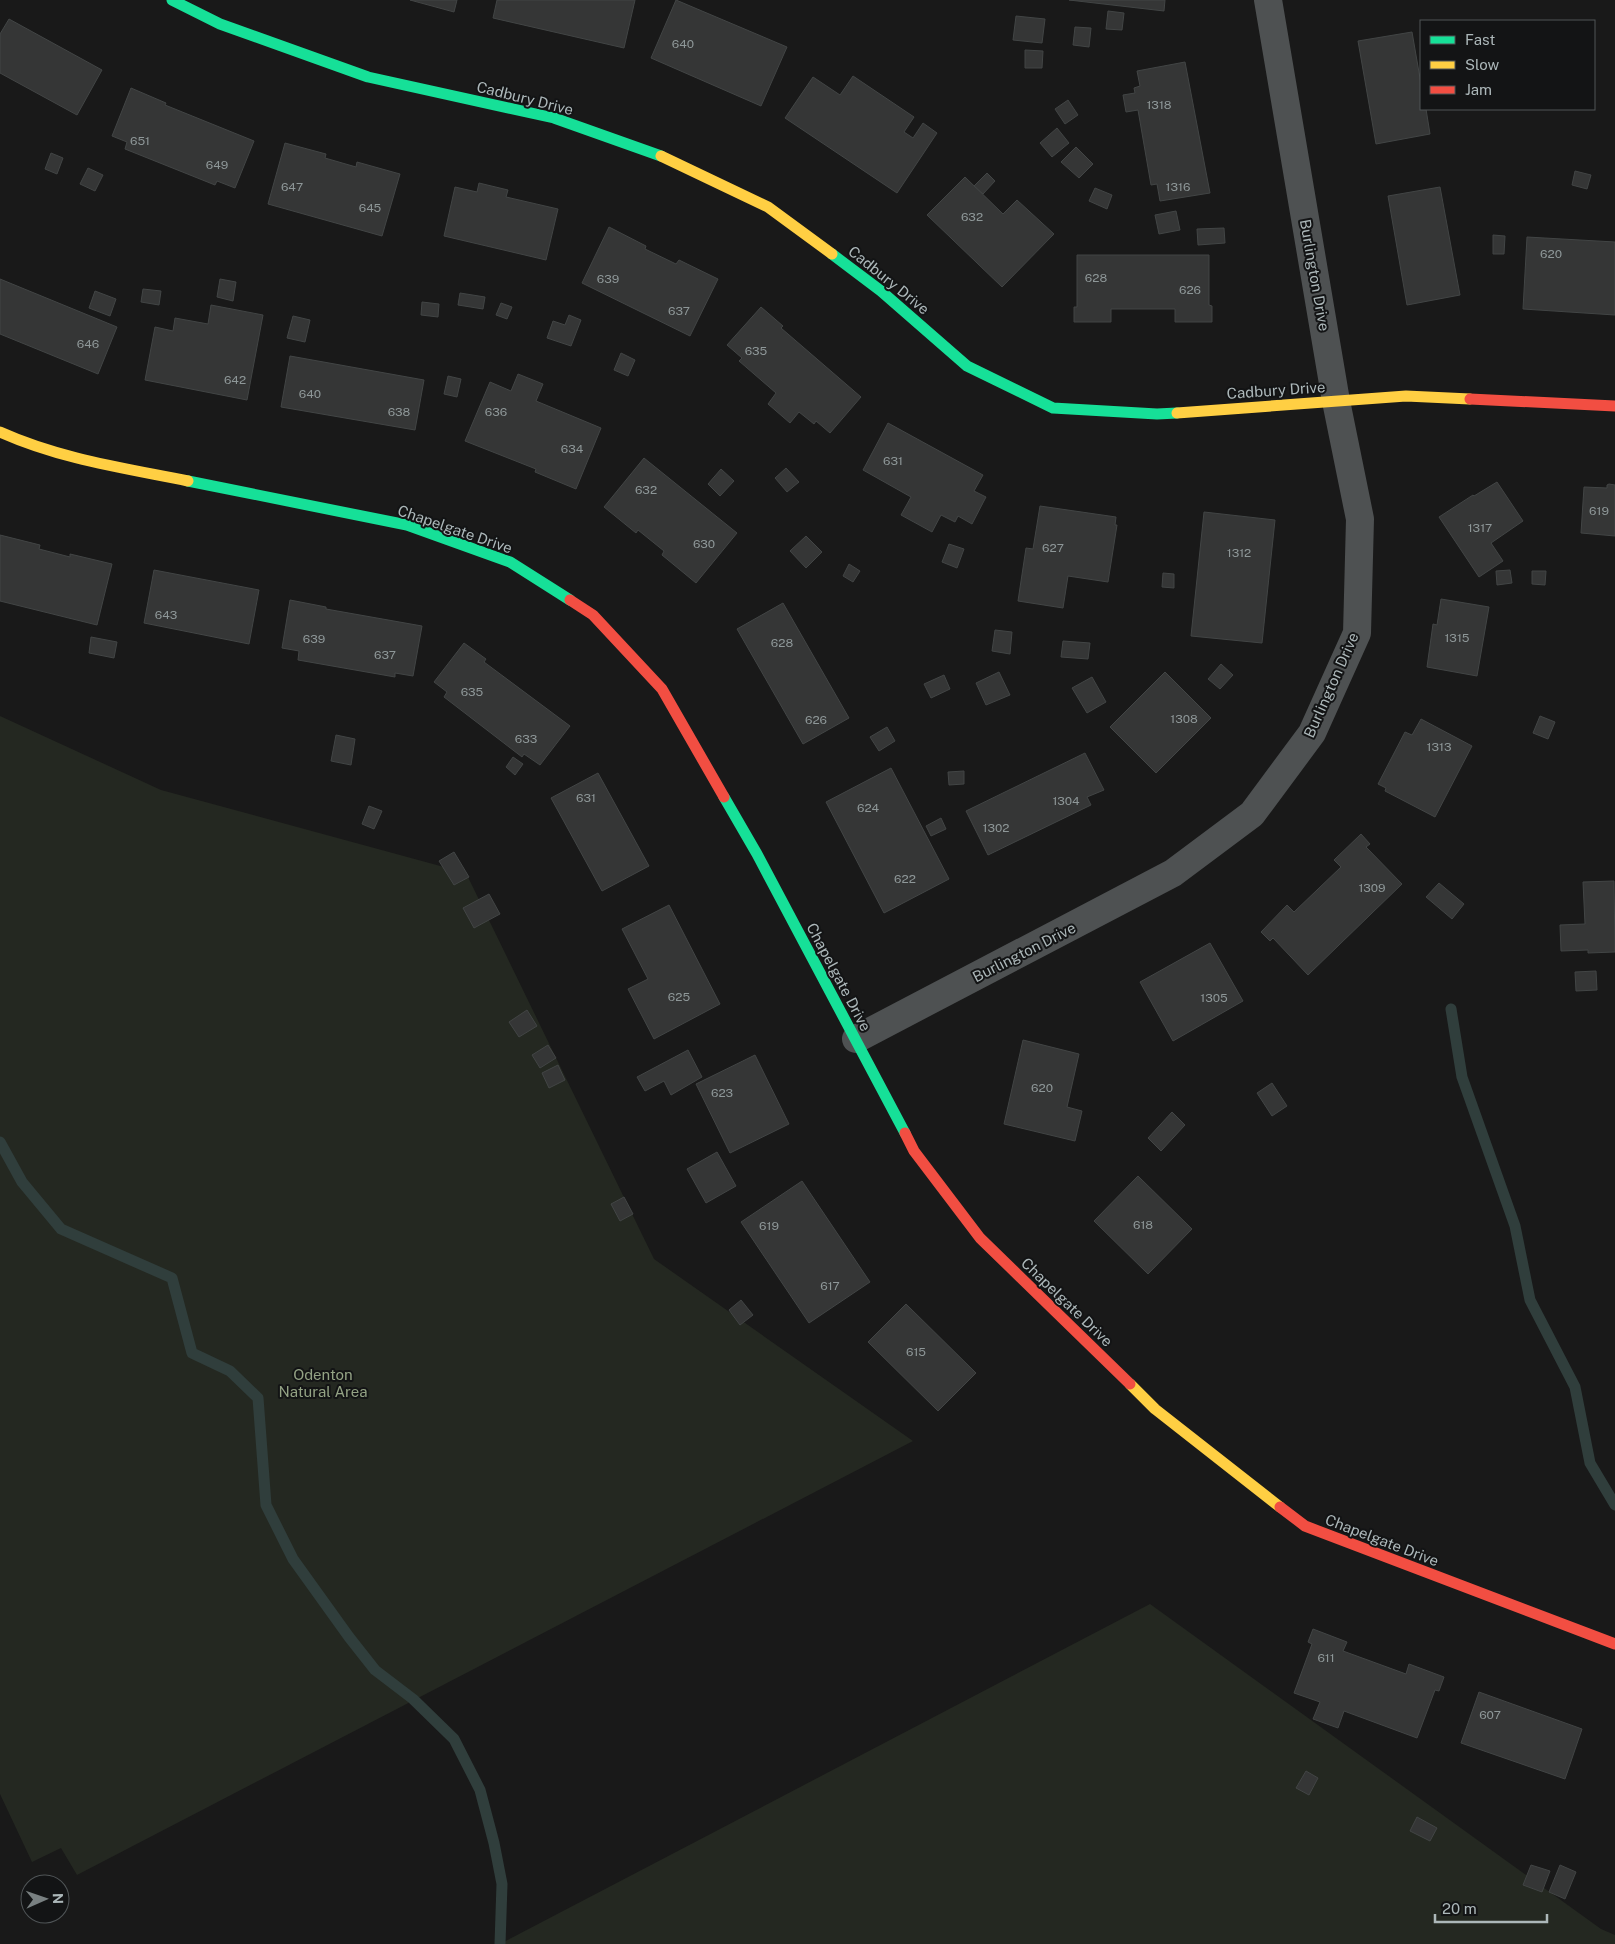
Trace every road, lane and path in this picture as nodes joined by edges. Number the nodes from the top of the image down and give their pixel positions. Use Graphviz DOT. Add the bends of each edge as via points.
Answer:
graph roads {
  1 [pos="172,0"];
  2 [pos="1268,0"];
  3 [pos="1336,401"];
  4 [pos="1615,406"];
  5 [pos="0,432"];
  6 [pos="856,1039"];
  7 [pos="1615,1644"];
  1 -- 3 [label="street, Cadbury Drive" via="220,24 368,77 554,118 669,160 768,207 882,291 967,366 1053,408 1157,414"];
  2 -- 3 [label="street, Burlington Drive"];
  3 -- 4 [label="street, Cadbury Drive" via="1406,396"];
  3 -- 6 [label="street, Burlington Drive" via="1360,519 1357,633 1312,734 1258,807 1173,873"];
  5 -- 6 [label="street, Chapelgate Drive" via="73,458 407,525 510,562 593,615 662,689"];
  6 -- 7 [label="street, Chapelgate Drive" via="914,1151 980,1238 1155,1409 1305,1526"];
}
